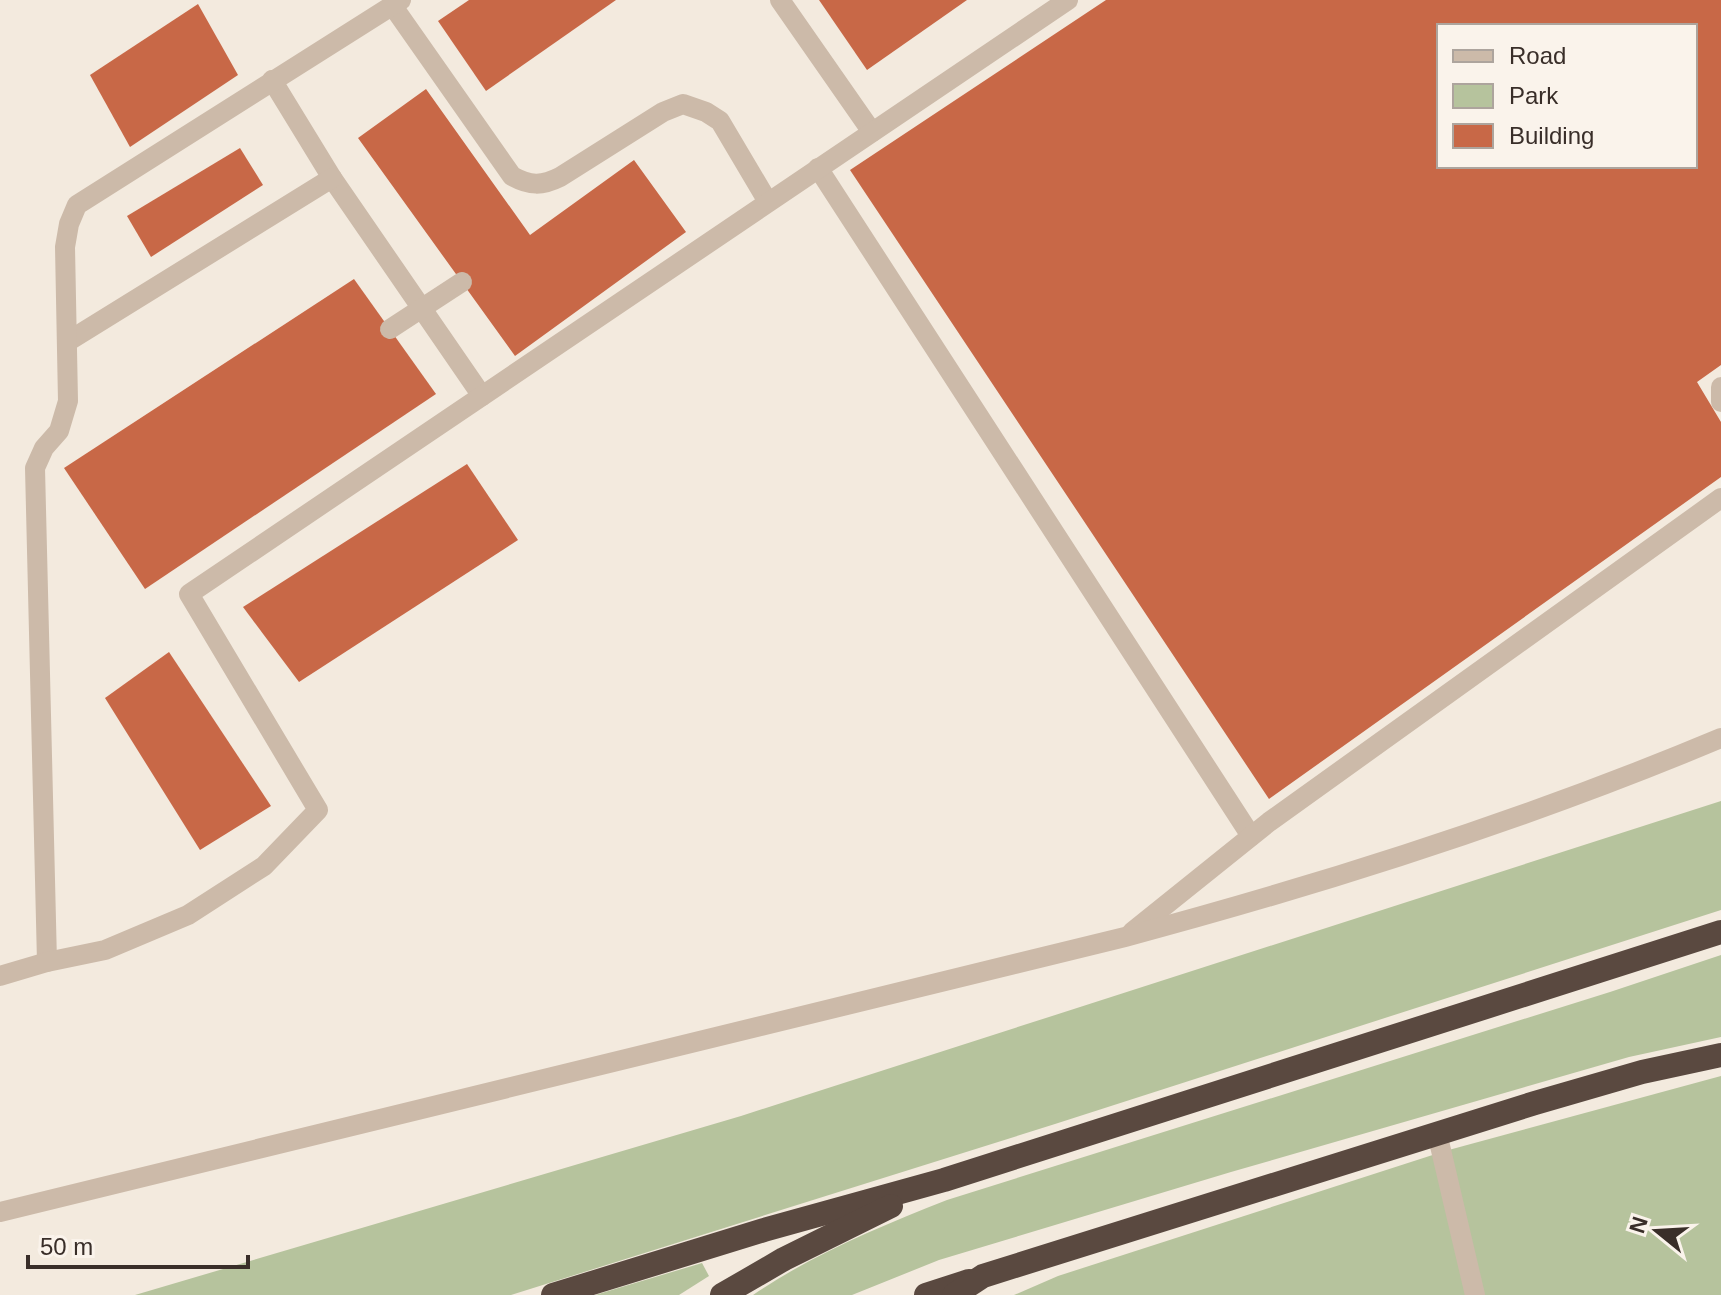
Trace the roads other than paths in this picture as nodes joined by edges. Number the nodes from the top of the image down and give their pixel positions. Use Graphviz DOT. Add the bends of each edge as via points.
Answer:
graph roads {
  1 [pos="780,0"];
  2 [pos="396,3"];
  3 [pos="1057,3"];
  4 [pos="272,80"];
  5 [pos="872,132"];
  6 [pos="818,168"];
  7 [pos="332,178"];
  8 [pos="768,202"];
  9 [pos="462,282"];
  10 [pos="422,308"];
  11 [pos="390,329"];
  12 [pos="67,342"];
  13 [pos="1721,387"];
  14 [pos="482,396"];
  15 [pos="1721,402"];
  16 [pos="1721,498"];
  17 [pos="1721,738"];
  18 [pos="1251,836"];
  19 [pos="1721,932"];
  20 [pos="1125,937"];
  21 [pos="47,962"];
  22 [pos="0,976"];
  23 [pos="1721,1055"];
  24 [pos="1437,1133"];
  25 [pos="944,1180"];
  26 [pos="0,1212"];
  27 [pos="983,1276"];
  28 [pos="553,1295"];
  29 [pos="722,1295"];
  30 [pos="926,1295"];
  31 [pos="954,1295"];
  32 [pos="1475,1295"];
  1 -- 5 [label="lane"];
  2 -- 4 [label="lane"];
  2 -- 8 [label="lane" via="512,176 525,183 543,185 560,177 683,104 720,121"];
  3 -- 5 [label="lane"];
  4 -- 7 [label="lane"];
  4 -- 12 [label="lane" via="77,205 65,247"];
  5 -- 6 [label="lane"];
  6 -- 8 [label="lane"];
  6 -- 18 [label="lane"];
  7 -- 10 [label="lane"];
  7 -- 12 [label="lane"];
  8 -- 14 [label="lane"];
  9 -- 10 [label="lane"];
  10 -- 11 [label="lane"];
  10 -- 14 [label="lane"];
  12 -- 21 [label="lane" via="68,401 59,431 35,468"];
  13 -- 15 [label="lane"];
  14 -- 21 [label="lane" via="189,594 318,810 264,866 188,915 105,950"];
  16 -- 18 [label="lane"];
  17 -- 20 [label="lane" via="1619,781 1441,842"];
  18 -- 20 [label="lane"];
  19 -- 25 [label="highway"];
  20 -- 26 [label="lane"];
  21 -- 22 [label="lane"];
  23 -- 24 [label="highway" via="1642,1072"];
  24 -- 27 [label="highway"];
  24 -- 32 [label="lane"];
  25 -- 28 [label="highway"];
  25 -- 29 [label="highway"];
  27 -- 30 [label="highway"];
  27 -- 31 [label="highway"];
}
